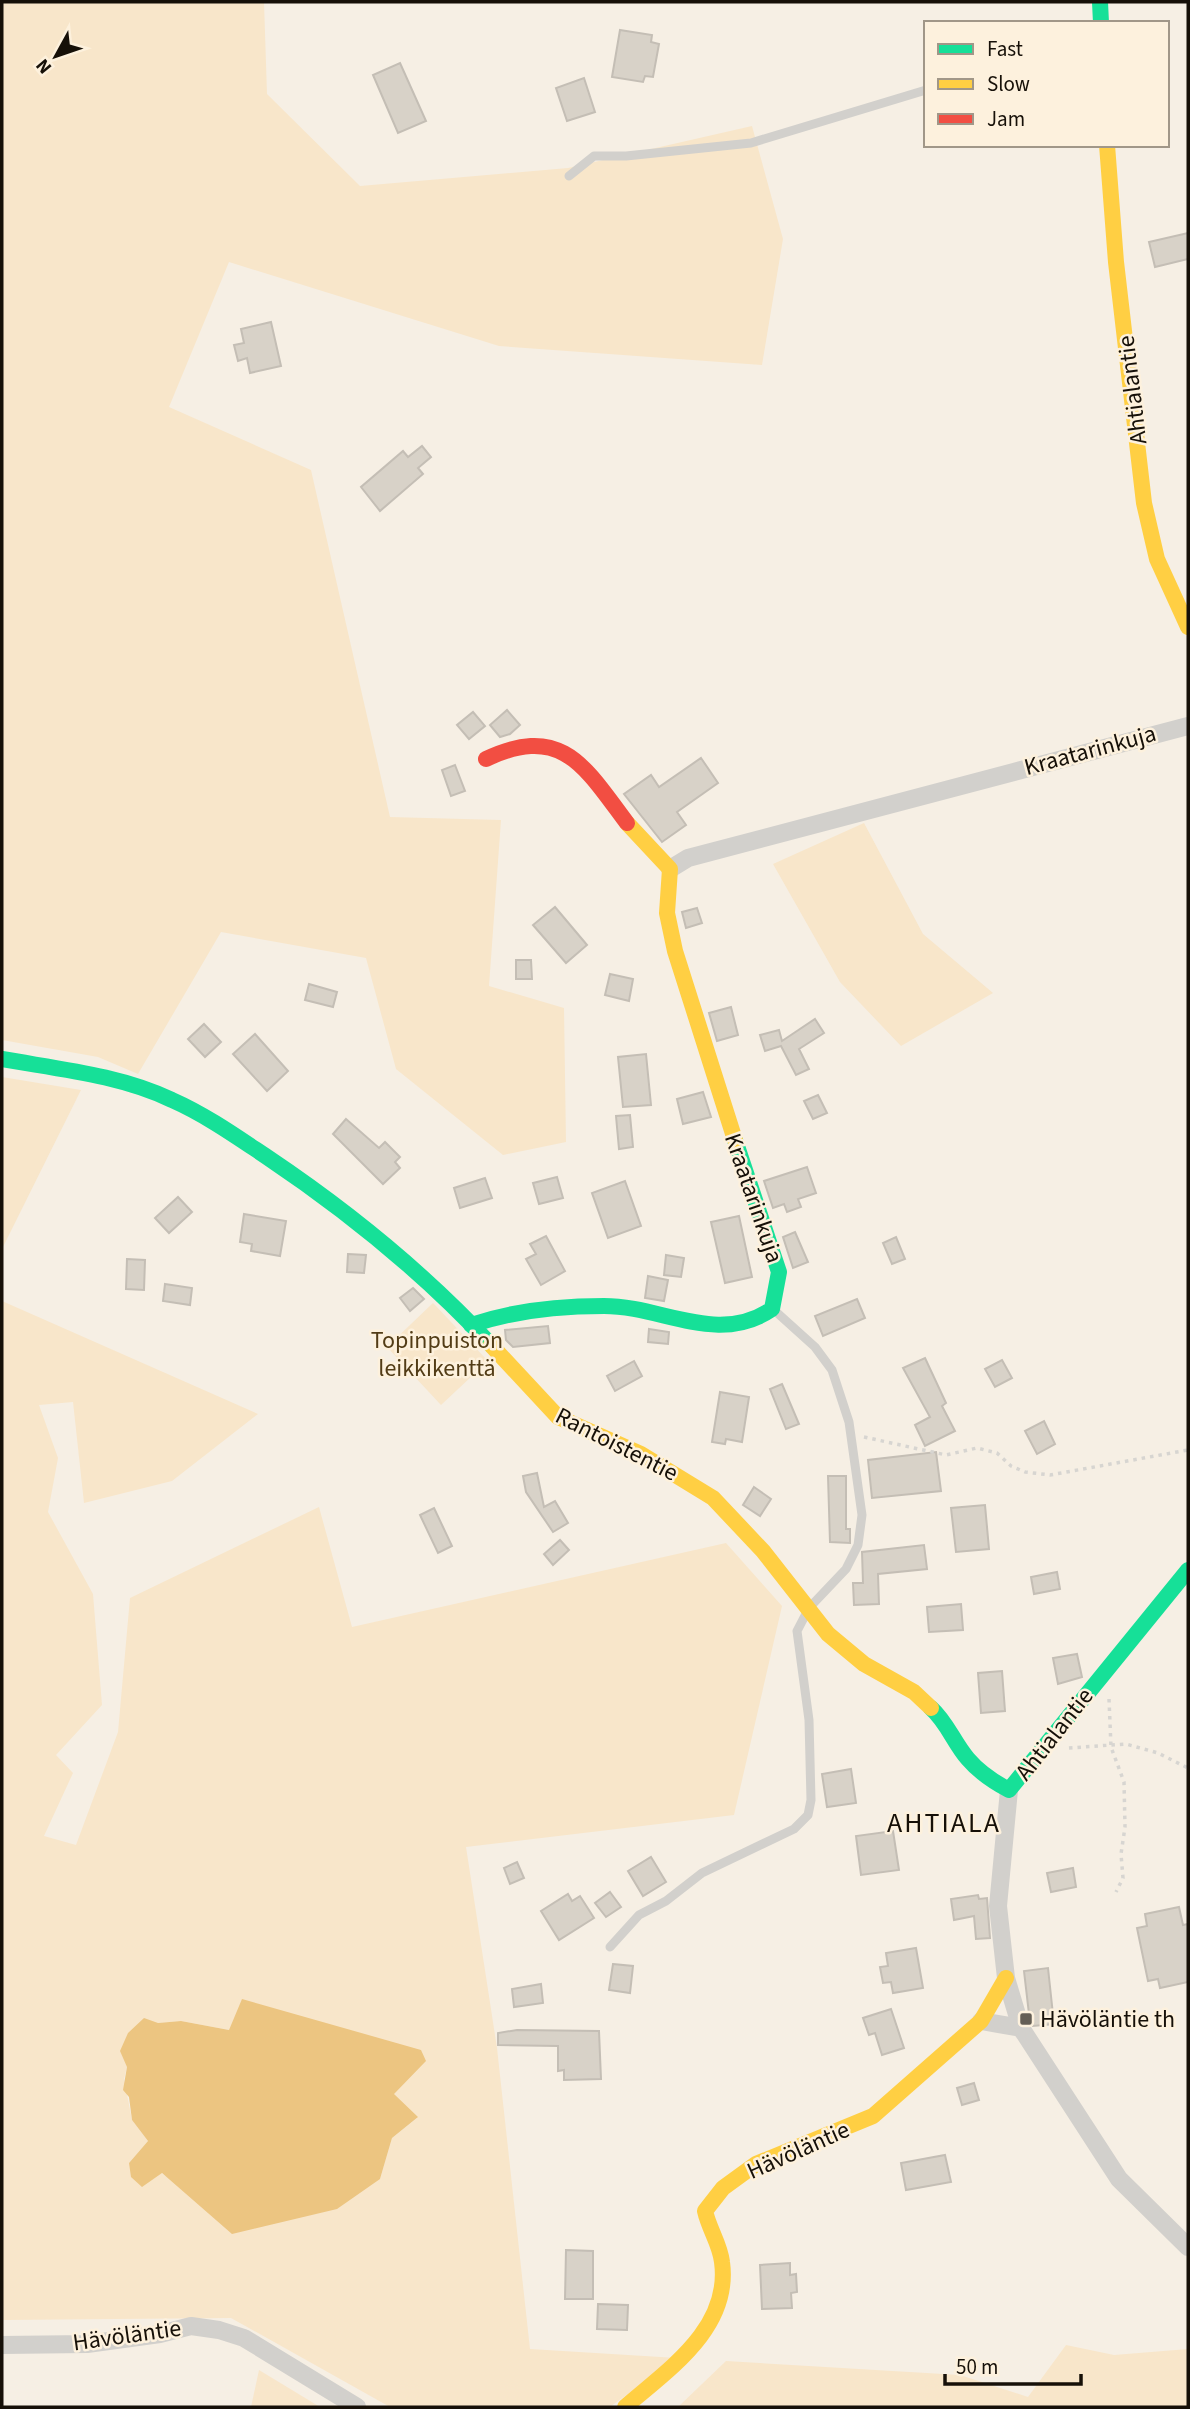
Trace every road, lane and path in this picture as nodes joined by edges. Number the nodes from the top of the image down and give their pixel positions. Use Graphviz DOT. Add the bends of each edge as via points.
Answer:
graph roads {
  1 [pos="1100,2"];
  2 [pos="1101,21"];
  3 [pos="924,91"];
  4 [pos="1107,147"];
  5 [pos="569,176"];
  6 [pos="1188,627"];
  7 [pos="1188,726"];
  8 [pos="486,759"];
  9 [pos="670,869"];
  10 [pos="2,1059"];
  11 [pos="772,1309"];
  12 [pos="471,1325"];
  13 [pos="851,1435"];
  14 [pos="1188,1450"];
  15 [pos="1188,1570"];
  16 [pos="809,1608"];
  17 [pos="1100,1676"];
  18 [pos="1052,1740"];
  19 [pos="1111,1747"];
  20 [pos="1188,1768"];
  21 [pos="1009,1790"];
  22 [pos="1116,1892"];
  23 [pos="610,1947"];
  24 [pos="1006,1979"];
  25 [pos="981,2021"];
  26 [pos="1021,2028"];
  27 [pos="1188,2246"];
  28 [pos="2,2345"];
  29 [pos="356,2407"];
  30 [pos="625,2407"];
  1 -- 2 [label="street"];
  3 -- 5 [label="lane" via="751,143 594,156"];
  4 -- 6 [label="street, Ahtialantie" via="1144,503 1157,559"];
  7 -- 9 [label="street, Kraatarinkuja" via="688,858"];
  8 -- 9 [label="street" via="509,747 561,750 607,795 652,856"];
  9 -- 11 [label="street, Kraatarinkuja" via="667,913 675,951 777,1262 778,1292"];
  10 -- 12 [label="street, Rantoistentie" via="142,1087 225,1129 387,1245"];
  11 -- 12 [label="street" via="756,1321 727,1327 606,1306 498,1315"];
  11 -- 13 [label="lane" via="815,1347 832,1370"];
  12 -- 16 [label="street, Rantoistentie" via="558,1417 640,1454 713,1498 764,1551"];
  13 -- 14 [label="path" via="946,1455 977,1448 997,1453 1025,1472 1050,1475"];
  13 -- 16 [label="lane" via="862,1515 858,1545 846,1569"];
  15 -- 17 [label="street, Ahtialantie"];
  16 -- 21 [label="street, Rantoistentie" via="850,1655 914,1692 941,1717 967,1758"];
  16 -- 23 [label="lane" via="797,1631 809,1720 808,1815 794,1829 702,1873 639,1915"];
  17 -- 18 [label="street, Ahtialantie"];
  17 -- 19 [label="path" via="1109,1702"];
  18 -- 19 [label="path" via="1069,1748"];
  18 -- 21 [label="street, Ahtialantie"];
  19 -- 20 [label="path" via="1126,1744"];
  19 -- 22 [label="path" via="1124,1782 1123,1878"];
  21 -- 24 [label="street, Ahtialantie" via="998,1906"];
  24 -- 25 [label="street, Hävöläntie"];
  24 -- 26 [label="street, Ahtialantie"];
  25 -- 26 [label="street"];
  25 -- 30 [label="street, Hävöläntie" via="873,2116 756,2164 723,2188 705,2211 722,2261 724,2284 713,2321 694,2345"];
  26 -- 27 [label="street, Ahtialantie" via="1119,2179"];
  28 -- 29 [label="street, Hävöläntie" via="87,2344 191,2326 219,2330 244,2338"];
}
